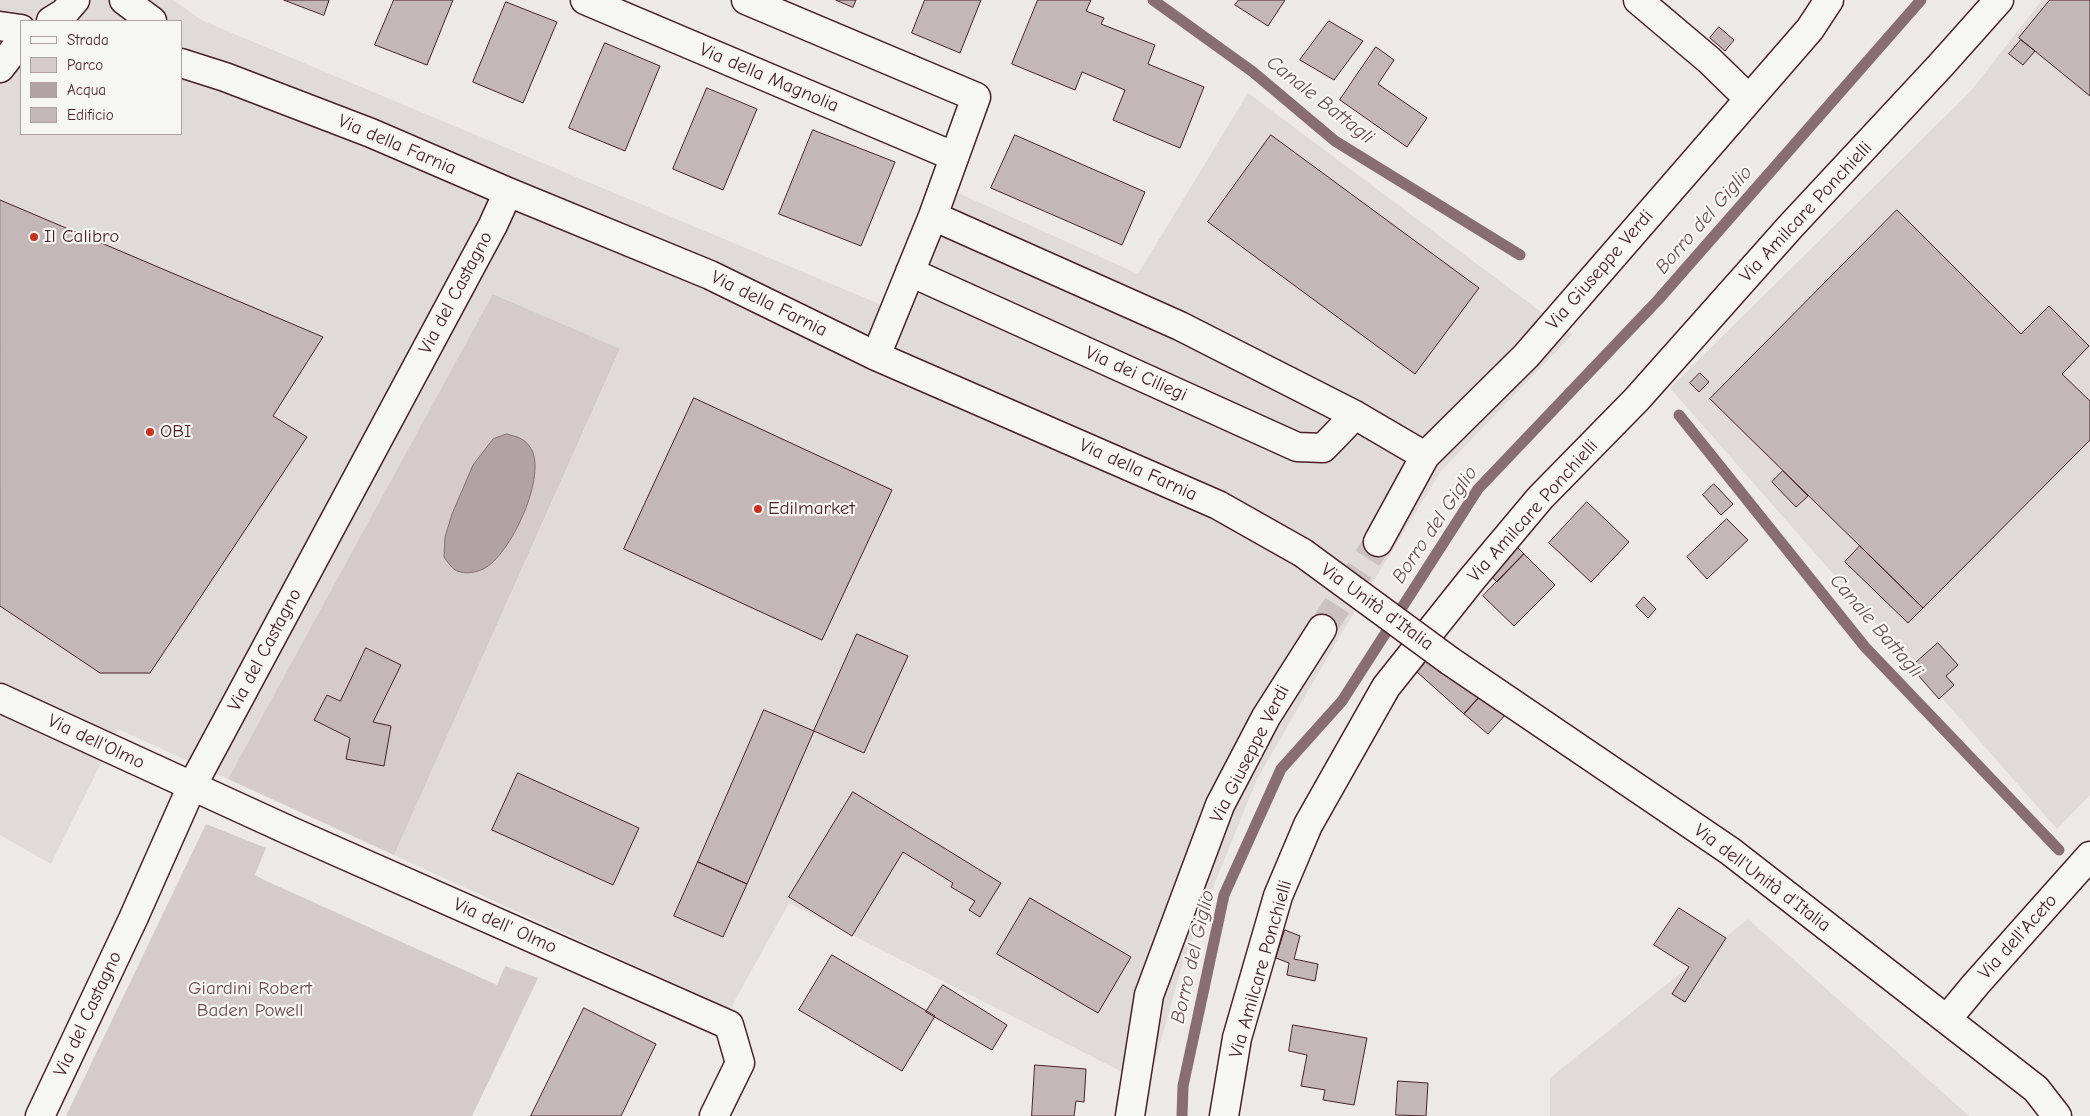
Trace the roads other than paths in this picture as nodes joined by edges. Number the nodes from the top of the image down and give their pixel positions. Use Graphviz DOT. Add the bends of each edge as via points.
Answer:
graph roads {
  1 [pos="75,0"];
  2 [pos="124,0"];
  3 [pos="585,0"];
  4 [pos="746,0"];
  5 [pos="1638,0"];
  6 [pos="1829,0"];
  7 [pos="1999,0"];
  8 [pos="53,20"];
  9 [pos="151,20"];
  10 [pos="0,26"];
  11 [pos="20,29"];
  12 [pos="20,42"];
  13 [pos="182,45"];
  14 [pos="182,63"];
  15 [pos="0,68"];
  16 [pos="224,77"];
  17 [pos="1749,99"];
  18 [pos="953,156"];
  19 [pos="508,192"];
  20 [pos="933,216"];
  21 [pos="910,272"];
  22 [pos="876,356"];
  23 [pos="1355,415"];
  24 [pos="1426,456"];
  25 [pos="1378,542"];
  26 [pos="1303,553"];
  27 [pos="1322,629"];
  28 [pos="1450,660"];
  29 [pos="0,698"];
  30 [pos="192,786"];
  31 [pos="2090,856"];
  32 [pos="1947,1019"];
  33 [pos="40,1116"];
  34 [pos="714,1116"];
  35 [pos="1130,1116"];
  36 [pos="1224,1116"];
  37 [pos="2057,1116"];
  1 -- 8 [label="street"];
  2 -- 9 [label="street"];
  3 -- 18 [label="street, Via della Magnolia"];
  4 -- 18 [label="street" via="976,97"];
  5 -- 17 [label="street" via="1710,60"];
  6 -- 17 [label="street, Via Giuseppe Verdi" via="1810,29"];
  7 -- 36 [label="street, Via Amilcare Ponchielli" via="1790,227 1637,400 1540,498 1386,687 1308,825 1278,896 1237,1038"];
  10 -- 11 [label="street"];
  12 -- 15 [label="street"];
  13 -- 16 [label="street, Via della Farnia"];
  14 -- 16 [label="street, Via della Farnia"];
  16 -- 19 [label="street, Via della Farnia" via="372,133"];
  17 -- 24 [label="street, Via Giuseppe Verdi" via="1526,356"];
  18 -- 20 [label="street"];
  19 -- 22 [label="street, Via della Farnia" via="710,275"];
  19 -- 30 [label="street, Via del Castagno"];
  20 -- 21 [label="street"];
  20 -- 23 [label="street" via="1180,326"];
  21 -- 22 [label="street"];
  21 -- 23 [label="street, Via dei Ciliegi" via="1297,447 1323,448"];
  22 -- 26 [label="street, Via della Farnia" via="1218,505"];
  23 -- 24 [label="street"];
  24 -- 25 [label="street, Via Giuseppe Verdi"];
  26 -- 28 [label="street, Via Unità d'Italia, bridge"];
  27 -- 35 [label="street, Via Giuseppe Verdi" via="1266,717 1220,805 1149,995"];
  28 -- 32 [label="street, Via dell'Unità d'Italia" via="1730,851"];
  29 -- 30 [label="street, Via dell'Olmo"];
  30 -- 33 [label="street, Via del Castagno"];
  30 -- 34 [label="street, Via dell' Olmo" via="729,1025 740,1062"];
  31 -- 32 [label="street, Via dell'Aceto"];
  32 -- 37 [label="street, Via dell'Unità d'Italia" via="2036,1089"];
}
